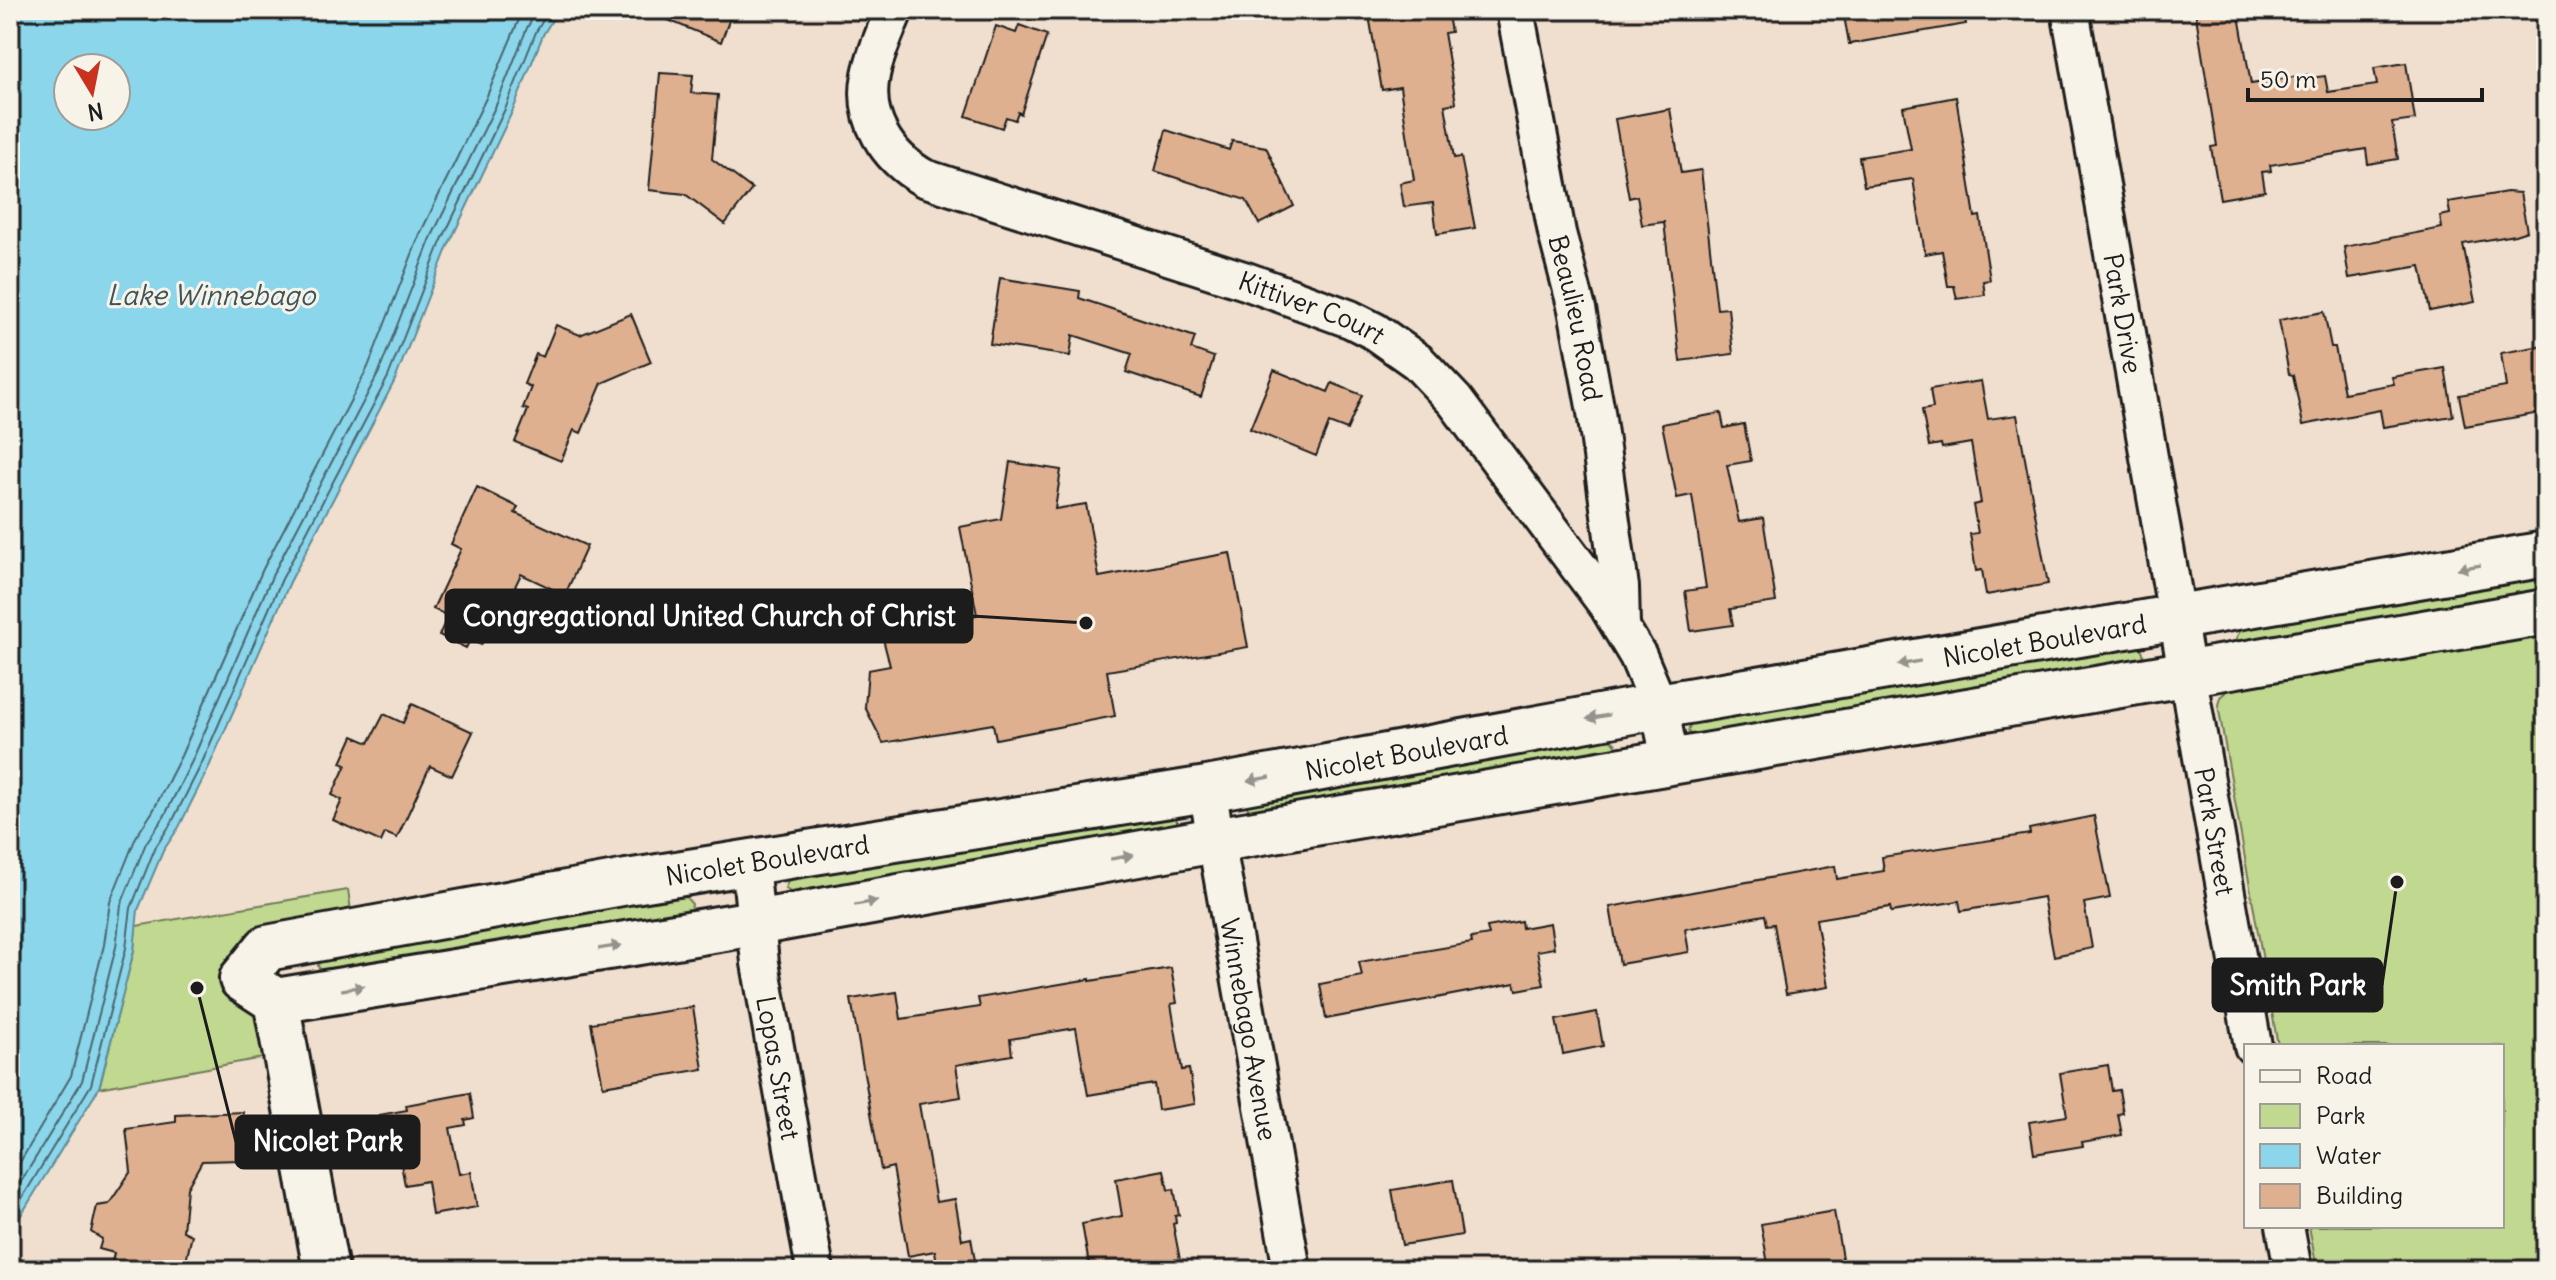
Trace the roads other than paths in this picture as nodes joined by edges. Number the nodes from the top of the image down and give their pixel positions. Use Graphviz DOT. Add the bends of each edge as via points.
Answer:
graph roads {
  1 [pos="894,10"];
  2 [pos="1515,10"];
  3 [pos="2070,10"];
  4 [pos="2546,554"];
  5 [pos="2546,612"];
  6 [pos="2178,616"];
  7 [pos="1621,627"];
  8 [pos="2186,673"];
  9 [pos="1659,706"];
  10 [pos="1671,764"];
  11 [pos="1207,789"];
  12 [pos="1215,840"];
  13 [pos="750,864"];
  14 [pos="755,923"];
  15 [pos="276,1001"];
  16 [pos="2253,1044"];
  17 [pos="2285,1228"];
  18 [pos="326,1270"];
  19 [pos="815,1270"];
  20 [pos="1292,1270"];
  21 [pos="2293,1270"];
  1 -- 7 [label="street, Kittiver Court" via="871,75 870,103 887,148 907,168 924,178 1246,281 1350,319 1385,338 1418,362 1455,401"];
  2 -- 7 [label="street, Beaulieu Road" via="1596,412"];
  3 -- 6 [label="street, Park Drive"];
  4 -- 6 [label="street, Nicolet Boulevard, one-way"];
  5 -- 8 [label="street, Nicolet Boulevard"];
  6 -- 8 [label="street, Park Street"];
  6 -- 9 [label="street, Nicolet Boulevard, one-way"];
  7 -- 9 [label="street, Kittiver Court"];
  8 -- 10 [label="street, Nicolet Boulevard"];
  8 -- 16 [label="street, Park Street"];
  9 -- 10 [label="street, Kittiver Court"];
  9 -- 11 [label="street, Nicolet Boulevard, one-way"];
  10 -- 12 [label="street, Nicolet Boulevard"];
  11 -- 12 [label="street, Winnebago Avenue"];
  11 -- 13 [label="street, Nicolet Boulevard"];
  14 -- 12 [label="street, Nicolet Boulevard, one-way"];
  12 -- 20 [label="street, Winnebago Avenue"];
  13 -- 14 [label="street, Lopas Street"];
  13 -- 15 [label="street, Nicolet Boulevard" via="267,948 242,979"];
  15 -- 14 [label="street, Nicolet Boulevard, one-way"];
  14 -- 19 [label="street, Lopas Street"];
  15 -- 18 [label="street"];
  17 -- 21 [label="street"];
}
